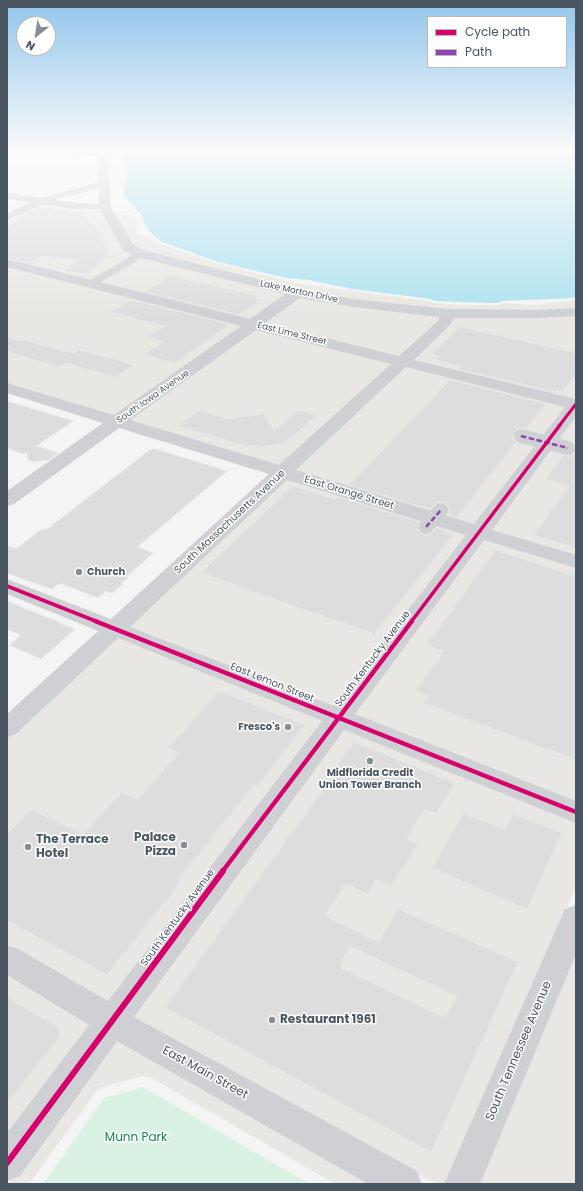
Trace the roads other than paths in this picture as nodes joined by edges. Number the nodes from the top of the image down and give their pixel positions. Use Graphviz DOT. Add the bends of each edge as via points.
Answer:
graph roads {
  1 [pos="29,207"];
  2 [pos="93,207"];
  3 [pos="105,207"];
  4 [pos="7,217"];
  5 [pos="138,253"];
  6 [pos="7,264"];
  7 [pos="89,284"];
  8 [pos="297,293"];
  9 [pos="576,312"];
  10 [pos="447,313"];
  11 [pos="254,325"];
  12 [pos="403,361"];
  13 [pos="7,388"];
  14 [pos="576,405"];
  15 [pos="117,422"];
  16 [pos="521,436"];
  17 [pos="568,448"];
  18 [pos="283,472"];
  19 [pos="7,500"];
  20 [pos="440,510"];
  21 [pos="426,527"];
  22 [pos="479,533"];
  23 [pos="576,562"];
  24 [pos="7,586"];
  25 [pos="116,628"];
  26 [pos="338,718"];
  27 [pos="7,728"];
  28 [pos="576,812"];
  29 [pos="576,918"];
  30 [pos="7,959"];
  31 [pos="112,1020"];
  32 [pos="7,1163"];
  33 [pos="404,1184"];
  34 [pos="462,1184"];
  1 -- 4 [label="street"];
  2 -- 3 [label="street"];
  3 -- 5 [label="street, Lake Morton Drive" via="128,247"];
  5 -- 7 [label="street" via="130,261"];
  5 -- 8 [label="street, Lake Morton Drive"];
  6 -- 7 [label="street, East Lime Street"];
  7 -- 11 [label="street, East Lime Street"];
  8 -- 10 [label="street, Lake Morton Drive" via="354,303"];
  8 -- 11 [label="street, South Iowa Avenue"];
  9 -- 10 [label="street, Lake Morton Drive"];
  10 -- 12 [label="street, South Massachusetts Avenue" via="445,322"];
  11 -- 12 [label="street, East Lime Street"];
  11 -- 15 [label="street, South Iowa Avenue"];
  12 -- 14 [label="street, East Lime Street"];
  12 -- 18 [label="street, South Massachusetts Avenue"];
  13 -- 15 [label="street, East Orange Street"];
  14 -- 22 [label="street, South Kentucky Avenue"];
  15 -- 18 [label="street, East Orange Street"];
  15 -- 19 [label="street, South Iowa Avenue"];
  16 -- 17 [label="street, bridge"];
  18 -- 22 [label="street, East Orange Street"];
  18 -- 25 [label="street, South Massachusetts Avenue"];
  20 -- 21 [label="street, bridge"];
  22 -- 23 [label="street, East Orange Street"];
  22 -- 26 [label="street, South Kentucky Avenue"];
  24 -- 25 [label="street, East Lemon Street"];
  25 -- 26 [label="street, East Lemon Street"];
  25 -- 27 [label="street, South Massachusetts Avenue"];
  26 -- 28 [label="street, East Lemon Street"];
  26 -- 31 [label="street, South Kentucky Avenue"];
  29 -- 34 [label="street, South Tennessee Avenue"];
  30 -- 31 [label="street, East Main Street"];
  31 -- 32 [label="street, South Kentucky Avenue"];
  31 -- 33 [label="street, East Main Street"];
}
